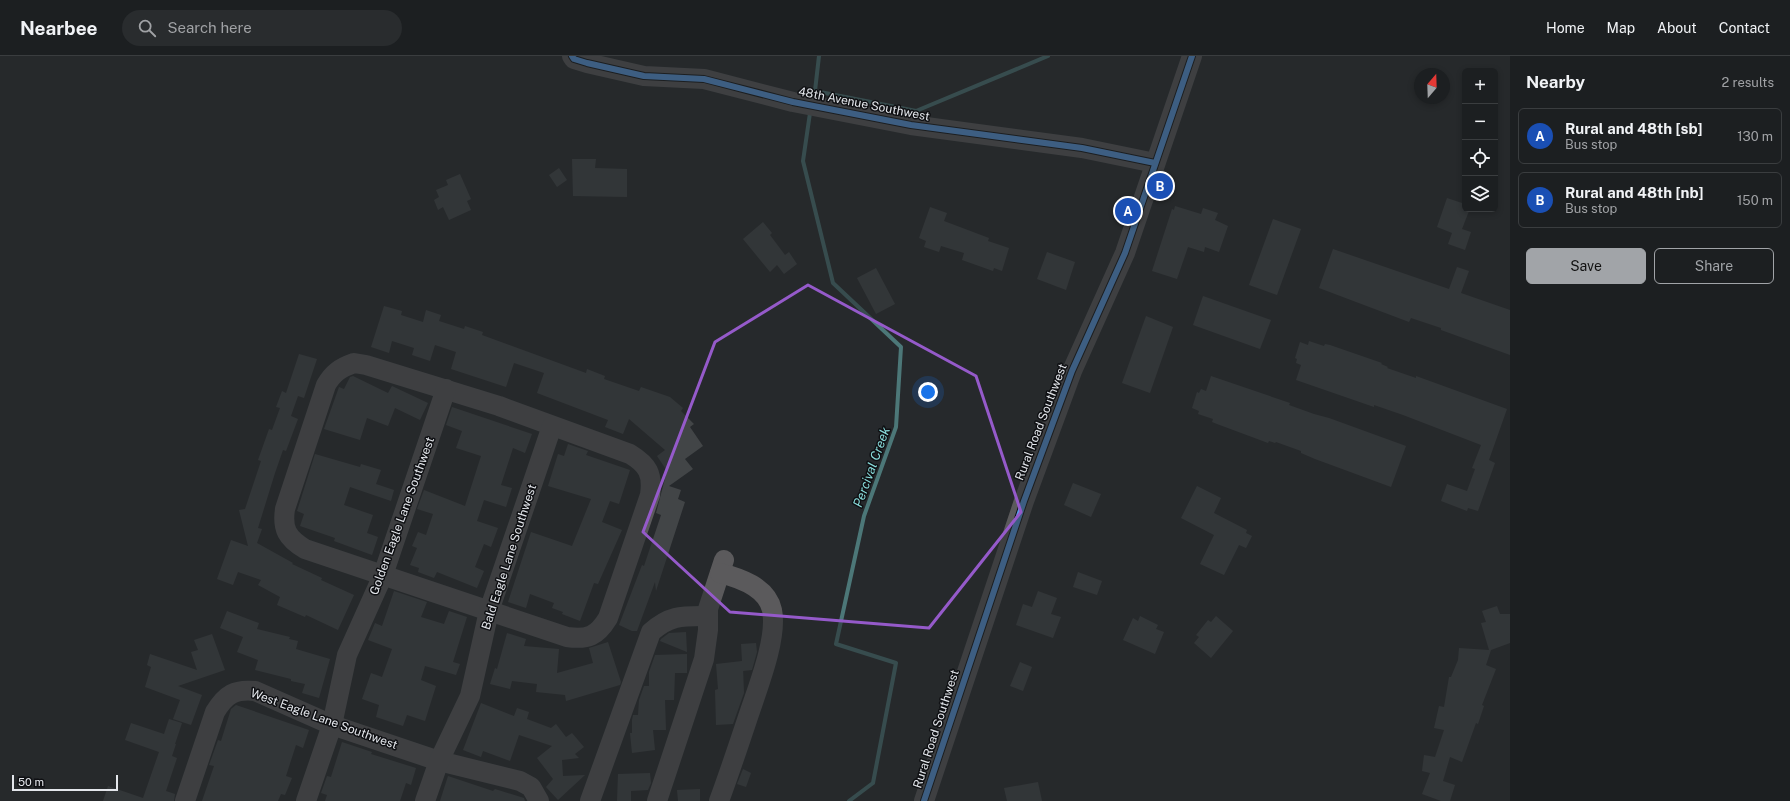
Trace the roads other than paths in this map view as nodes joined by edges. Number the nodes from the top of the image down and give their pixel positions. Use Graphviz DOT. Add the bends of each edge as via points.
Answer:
graph roads {
  1 [pos="572,56"];
  2 [pos="1192,56"];
  3 [pos="1155,163"];
  4 [pos="446,390"];
  5 [pos="552,426"];
  6 [pos="383,575"];
  7 [pos="490,611"];
  8 [pos="707,616"];
  9 [pos="332,725"];
  10 [pos="439,761"];
  11 [pos="185,801"];
  12 [pos="306,801"];
  13 [pos="425,801"];
  14 [pos="539,801"];
  15 [pos="590,801"];
  16 [pos="657,801"];
  17 [pos="719,801"];
  18 [pos="924,801"];
  1 -- 3 [label="street, 48th Avenue Southwest" via="587,63 644,76 704,79 793,102 911,125 1082,148"];
  2 -- 3 [label="street, Rural Road Southwest"];
  3 -- 18 [label="street, Rural Road Southwest" via="1125,254 1059,403"];
  4 -- 5 [label="street"];
  4 -- 6 [label="street, Golden Eagle Lane Southwest"];
  4 -- 6 [label="street" via="354,363 342,367 332,375 326,385 284,509 283,521 287,533 294,542 305,549"];
  5 -- 7 [label="street, Bald Eagle Lane Southwest"];
  5 -- 7 [label="street" via="630,454 641,461 652,483 650,495 602,629 592,636 580,639 567,638"];
  6 -- 7 [label="street"];
  6 -- 9 [label="street, Golden Eagle Lane Southwest" via="347,655"];
  7 -- 10 [label="street, Bald Eagle Lane Southwest" via="470,696"];
  8 -- 15 [label="street" via="676,617 661,623 651,632"];
  8 -- 16 [label="street" via="704,659"];
  8 -- 17 [label="street" via="722,567 757,588 766,597 772,610 770,645"];
  9 -- 10 [label="street, West Eagle Lane Southwest"];
  9 -- 11 [label="street, West Eagle Lane Southwest" via="255,691 231,693 222,701 216,712"];
  9 -- 12 [label="street, Golden Eagle Lane Southwest"];
  10 -- 13 [label="street, Bald Eagle Lane Southwest"];
  10 -- 14 [label="street, West Eagle Lane Southwest" via="520,781 531,787"];
}
